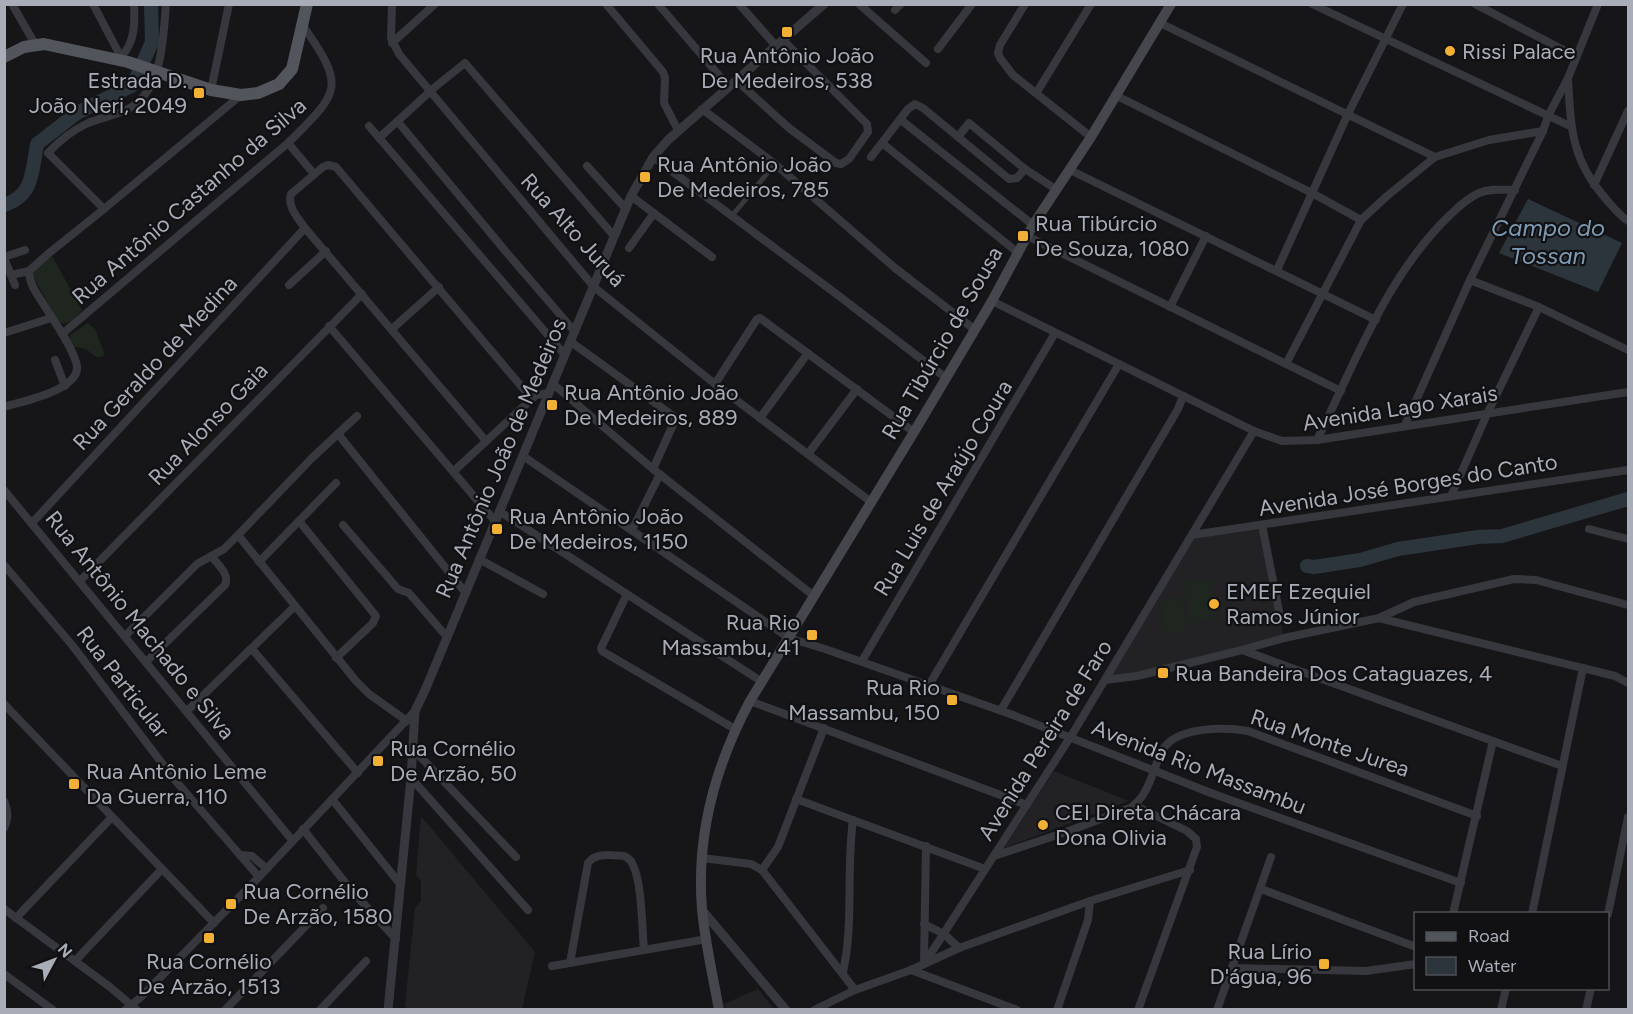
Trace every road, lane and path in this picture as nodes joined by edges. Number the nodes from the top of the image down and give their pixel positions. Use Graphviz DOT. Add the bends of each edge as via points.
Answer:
graph roads {
  1 [pos="12,4"];
  2 [pos="93,4"];
  3 [pos="134,4"];
  4 [pos="166,4"];
  5 [pos="228,4"];
  6 [pos="307,4"];
  7 [pos="392,4"];
  8 [pos="435,4"];
  9 [pos="606,4"];
  10 [pos="658,4"];
  11 [pos="739,4"];
  12 [pos="824,4"];
  13 [pos="859,4"];
  14 [pos="972,4"];
  15 [pos="1025,4"];
  16 [pos="1091,4"];
  17 [pos="1171,4"];
  18 [pos="1312,4"];
  19 [pos="1403,4"];
  20 [pos="1475,4"];
  21 [pos="1598,4"];
  22 [pos="1160,23"];
  23 [pos="303,26"];
  24 [pos="1384,40"];
  25 [pos="392,43"];
  26 [pos="779,43"];
  27 [pos="35,44"];
  28 [pos="938,49"];
  29 [pos="1575,56"];
  30 [pos="4,57"];
  31 [pos="124,60"];
  32 [pos="926,63"];
  33 [pos="155,70"];
  34 [pos="1568,78"];
  35 [pos="736,80"];
  36 [pos="728,87"];
  37 [pos="211,90"];
  38 [pos="429,92"];
  39 [pos="1037,92"];
  40 [pos="241,94"];
  41 [pos="1115,95"];
  42 [pos="702,109"];
  43 [pos="1629,111"];
  44 [pos="1347,116"];
  45 [pos="1548,116"];
  46 [pos="901,120"];
  47 [pos="398,123"];
  48 [pos="369,126"];
  49 [pos="1570,126"];
  50 [pos="678,130"];
  51 [pos="1543,131"];
  52 [pos="958,137"];
  53 [pos="1091,137"];
  54 [pos="379,138"];
  55 [pos="288,143"];
  56 [pos="882,143"];
  57 [pos="871,157"];
  58 [pos="1435,157"];
  59 [pos="653,158"];
  60 [pos="775,164"];
  61 [pos="587,166"];
  62 [pos="1025,169"];
  63 [pos="1070,170"];
  64 [pos="314,174"];
  65 [pos="1594,185"];
  66 [pos="1057,190"];
  67 [pos="1515,190"];
  68 [pos="1312,194"];
  69 [pos="632,196"];
  70 [pos="626,209"];
  71 [pos="104,210"];
  72 [pos="654,213"];
  73 [pos="731,217"];
  74 [pos="1361,220"];
  75 [pos="1629,221"];
  76 [pos="1033,225"];
  77 [pos="305,228"];
  78 [pos="614,236"];
  79 [pos="1027,236"];
  80 [pos="1206,236"];
  81 [pos="629,248"];
  82 [pos="25,250"];
  83 [pos="326,252"];
  84 [pos="1017,252"];
  85 [pos="712,257"];
  86 [pos="4,258"];
  87 [pos="1276,270"];
  88 [pos="29,271"];
  89 [pos="11,274"];
  90 [pos="1470,280"];
  91 [pos="15,285"];
  92 [pos="289,285"];
  93 [pos="439,287"];
  94 [pos="594,287"];
  95 [pos="1322,292"];
  96 [pos="362,294"];
  97 [pos="992,301"];
  98 [pos="1170,307"];
  99 [pos="1539,307"];
  100 [pos="51,318"];
  101 [pos="1376,320"];
  102 [pos="329,326"];
  103 [pos="392,329"];
  104 [pos="974,329"];
  105 [pos="575,332"];
  106 [pos="4,333"];
  107 [pos="1056,333"];
  108 [pos="62,334"];
  109 [pos="571,342"];
  110 [pos="1629,350"];
  111 [pos="808,352"];
  112 [pos="565,355"];
  113 [pos="55,360"];
  114 [pos="1119,364"];
  115 [pos="1286,364"];
  116 [pos="946,378"];
  117 [pos="715,384"];
  118 [pos="65,386"];
  119 [pos="551,388"];
  120 [pos="856,389"];
  121 [pos="1341,391"];
  122 [pos="1629,392"];
  123 [pos="1183,396"];
  124 [pos="532,399"];
  125 [pos="4,407"];
  126 [pos="1488,412"];
  127 [pos="357,416"];
  128 [pos="760,418"];
  129 [pos="1405,425"];
  130 [pos="1254,430"];
  131 [pos="914,432"];
  132 [pos="338,434"];
  133 [pos="1317,440"];
  134 [pos="486,441"];
  135 [pos="808,454"];
  136 [pos="522,456"];
  137 [pos="1629,470"];
  138 [pos="454,471"];
  139 [pos="656,471"];
  140 [pos="336,483"];
  141 [pos="4,490"];
  142 [pos="1451,496"];
  143 [pos="871,502"];
  144 [pos="499,511"];
  145 [pos="299,521"];
  146 [pos="495,521"];
  147 [pos="32,523"];
  148 [pos="343,525"];
  149 [pos="1262,525"];
  150 [pos="1589,529"];
  151 [pos="632,530"];
  152 [pos="238,535"];
  153 [pos="1192,535"];
  154 [pos="1629,539"];
  155 [pos="212,556"];
  156 [pos="479,559"];
  157 [pos="259,562"];
  158 [pos="4,565"];
  159 [pos="80,581"];
  160 [pos="465,592"];
  161 [pos="543,594"];
  162 [pos="627,594"];
  163 [pos="814,596"];
  164 [pos="1629,605"];
  165 [pos="295,606"];
  166 [pos="1280,616"];
  167 [pos="1379,618"];
  168 [pos="125,636"];
  169 [pos="447,637"];
  170 [pos="789,638"];
  171 [pos="252,649"];
  172 [pos="1242,650"];
  173 [pos="336,658"];
  174 [pos="146,662"];
  175 [pos="862,662"];
  176 [pos="1583,668"];
  177 [pos="1106,681"];
  178 [pos="762,682"];
  179 [pos="1629,683"];
  180 [pos="929,685"];
  181 [pos="750,701"];
  182 [pos="4,704"];
  183 [pos="187,711"];
  184 [pos="415,711"];
  185 [pos="1001,711"];
  186 [pos="406,721"];
  187 [pos="824,728"];
  188 [pos="735,729"];
  189 [pos="1071,737"];
  190 [pos="1493,741"];
  191 [pos="413,749"];
  192 [pos="1563,766"];
  193 [pos="1155,771"];
  194 [pos="358,773"];
  195 [pos="411,778"];
  196 [pos="332,799"];
  197 [pos="796,799"];
  198 [pos="4,801"];
  199 [pos="1027,805"];
  200 [pos="1134,805"];
  201 [pos="1477,816"];
  202 [pos="112,817"];
  203 [pos="1629,817"];
  204 [pos="853,820"];
  205 [pos="4,828"];
  206 [pos="303,828"];
  207 [pos="292,840"];
  208 [pos="926,846"];
  209 [pos="240,855"];
  210 [pos="994,856"];
  211 [pos="516,857"];
  212 [pos="1271,857"];
  213 [pos="702,858"];
  214 [pos="266,868"];
  215 [pos="162,869"];
  216 [pos="985,869"];
  217 [pos="762,870"];
  218 [pos="1190,870"];
  219 [pos="259,877"];
  220 [pos="1461,883"];
  221 [pos="400,884"];
  222 [pos="1261,889"];
  223 [pos="1090,901"];
  224 [pos="323,908"];
  225 [pos="4,909"];
  226 [pos="528,910"];
  227 [pos="702,910"];
  228 [pos="1454,912"];
  229 [pos="1532,912"];
  230 [pos="1608,912"];
  231 [pos="16,918"];
  232 [pos="214,923"];
  233 [pos="924,924"];
  234 [pos="944,934"];
  235 [pos="396,939"];
  236 [pos="706,939"];
  237 [pos="1414,946"];
  238 [pos="958,948"];
  239 [pos="644,951"];
  240 [pos="75,961"];
  241 [pos="366,961"];
  242 [pos="570,963"];
  243 [pos="924,964"];
  244 [pos="1414,964"];
  245 [pos="552,966"];
  246 [pos="1232,968"];
  247 [pos="911,970"];
  248 [pos="843,972"];
  249 [pos="4,974"];
  250 [pos="855,990"];
  251 [pos="1506,990"];
  252 [pos="1590,990"];
  253 [pos="131,1008"];
  254 [pos="53,1010"];
  255 [pos="225,1010"];
  256 [pos="320,1010"];
  257 [pos="388,1010"];
  258 [pos="719,1010"];
  259 [pos="786,1010"];
  260 [pos="814,1010"];
  261 [pos="1017,1010"];
  262 [pos="1057,1010"];
  263 [pos="1138,1010"];
  264 [pos="1217,1010"];
  265 [pos="1501,1010"];
  266 [pos="1586,1010"];
  1 -- 27 [label="street"];
  2 -- 31 [label="street"];
  3 -- 31 [label="street" via="133,35"];
  4 -- 33 [label="street"];
  5 -- 37 [label="street"];
  6 -- 23 [label="main road"];
  7 -- 25 [label="street"];
  8 -- 25 [label="street"];
  9 -- 50 [label="street" via="663,72 664,103"];
  10 -- 36 [label="street"];
  11 -- 26 [label="street"];
  12 -- 26 [label="street, Rua Antônio João de Medeiros"];
  13 -- 32 [label="street"];
  14 -- 28 [label="street"];
  15 -- 39 [label="street" via="998,53 1005,67"];
  16 -- 39 [label="street"];
  17 -- 22 [label="main road, Rua Tibúrcio de Sousa"];
  18 -- 24 [label="street"];
  19 -- 24 [label="street"];
  20 -- 29 [label="street"];
  21 -- 29 [label="street"];
  22 -- 41 [label="main road, Rua Tibúrcio de Sousa"];
  22 -- 44 [label="street"];
  23 -- 40 [label="main road" via="292,69 286,77 270,89"];
  23 -- 55 [label="street, Rua Antônio Castanho da Silva" via="330,68 332,90 322,109"];
  24 -- 44 [label="street"];
  24 -- 45 [label="street"];
  25 -- 38 [label="street, Rua Alto Juruá"];
  26 -- 35 [label="street, Rua Antônio João de Medeiros"];
  26 -- 35 [label="street" via="867,124 868,132 847,161 836,163 789,128"];
  27 -- 30 [label="main road"];
  27 -- 31 [label="main road"];
  29 -- 34 [label="street"];
  31 -- 33 [label="main road"];
  33 -- 37 [label="main road"];
  33 -- 71 [label="street" via="144,94 129,109 81,127 48,153"];
  34 -- 45 [label="street"];
  34 -- 49 [label="street"];
  35 -- 36 [label="street, Rua Antônio João de Medeiros"];
  36 -- 42 [label="street, Rua Antônio João de Medeiros"];
  37 -- 40 [label="main road"];
  38 -- 47 [label="street"];
  38 -- 78 [label="street" via="465,63"];
  38 -- 94 [label="street, Rua Alto Juruá"];
  39 -- 53 [label="street"];
  40 -- 71 [label="street"];
  41 -- 53 [label="main road, Rua Tibúrcio de Sousa"];
  41 -- 68 [label="street"];
  42 -- 50 [label="street, Rua Antônio João de Medeiros"];
  42 -- 60 [label="street"];
  43 -- 65 [label="street"];
  44 -- 58 [label="street"];
  44 -- 68 [label="street"];
  45 -- 49 [label="street"];
  45 -- 51 [label="street"];
  46 -- 52 [label="street" via="910,107 918,105"];
  46 -- 56 [label="street"];
  46 -- 76 [label="street"];
  47 -- 54 [label="street"];
  47 -- 105 [label="street"];
  48 -- 54 [label="street"];
  49 -- 65 [label="street" via="1576,152"];
  50 -- 59 [label="street, Rua Antônio João de Medeiros"];
  51 -- 58 [label="street" via="1489,140"];
  51 -- 67 [label="street"];
  52 -- 62 [label="street" via="1009,179 1017,178"];
  52 -- 62 [label="street" via="969,123"];
  53 -- 63 [label="main road, Rua Tibúrcio de Sousa"];
  54 -- 112 [label="street"];
  55 -- 64 [label="street"];
  55 -- 108 [label="street, Rua Antônio Castanho da Silva"];
  56 -- 57 [label="street"];
  56 -- 84 [label="street"];
  58 -- 74 [label="street"];
  59 -- 69 [label="street, Rua Antônio João de Medeiros"];
  59 -- 73 [label="street"];
  60 -- 73 [label="street"];
  60 -- 104 [label="street" via="895,268"];
  61 -- 70 [label="street"];
  62 -- 66 [label="street"];
  63 -- 66 [label="main road, Rua Tibúrcio de Sousa"];
  63 -- 80 [label="street"];
  64 -- 77 [label="street" via="291,195 289,202"];
  64 -- 93 [label="street" via="328,165 336,167"];
  65 -- 75 [label="street"];
  66 -- 76 [label="main road, Rua Tibúrcio de Sousa"];
  67 -- 90 [label="street"];
  67 -- 101 [label="street" via="1479,193 1455,210 1424,241"];
  68 -- 74 [label="street"];
  68 -- 87 [label="street"];
  69 -- 70 [label="street, Rua Antônio João de Medeiros"];
  69 -- 72 [label="street"];
  70 -- 78 [label="street, Rua Antônio João de Medeiros"];
  71 -- 88 [label="street"];
  72 -- 81 [label="street"];
  72 -- 85 [label="street"];
  73 -- 116 [label="street"];
  74 -- 95 [label="street"];
  76 -- 79 [label="main road, Rua Tibúrcio de Sousa"];
  77 -- 83 [label="street"];
  77 -- 147 [label="street, Rua Geraldo de Medina"];
  78 -- 94 [label="street, Rua Antônio João de Medeiros"];
  79 -- 84 [label="main road, Rua Tibúrcio de Sousa"];
  79 -- 98 [label="street"];
  80 -- 87 [label="street"];
  80 -- 98 [label="street"];
  82 -- 86 [label="street"];
  83 -- 92 [label="street"];
  83 -- 96 [label="street"];
  84 -- 97 [label="main road, Rua Tibúrcio de Sousa"];
  86 -- 89 [label="street"];
  87 -- 95 [label="street"];
  88 -- 89 [label="street"];
  88 -- 100 [label="street" via="33,288"];
  89 -- 91 [label="street"];
  90 -- 99 [label="street"];
  90 -- 129 [label="street"];
  93 -- 103 [label="street"];
  93 -- 124 [label="street"];
  94 -- 105 [label="street, Rua Antônio João de Medeiros"];
  94 -- 117 [label="street, Rua Alto Juruá"];
  95 -- 101 [label="street"];
  95 -- 115 [label="street"];
  96 -- 102 [label="street, Rua Alonso Gaia"];
  96 -- 103 [label="street"];
  97 -- 104 [label="main road, Rua Tibúrcio de Sousa"];
  97 -- 107 [label="street, Avenida Lago Xarais"];
  98 -- 115 [label="street"];
  99 -- 110 [label="street"];
  99 -- 126 [label="street"];
  100 -- 106 [label="street"];
  100 -- 108 [label="street"];
  101 -- 121 [label="street"];
  102 -- 138 [label="street"];
  102 -- 159 [label="street, Rua Alonso Gaia"];
  103 -- 134 [label="street"];
  104 -- 116 [label="main road, Rua Tibúrcio de Sousa"];
  105 -- 109 [label="street, Rua Antônio João de Medeiros"];
  107 -- 114 [label="street, Avenida Lago Xarais"];
  107 -- 175 [label="street, Rua Luis de Araújo Coura"];
  108 -- 118 [label="street" via="77,366 75,377"];
  109 -- 112 [label="street, Rua Antônio João de Medeiros"];
  109 -- 139 [label="street" via="676,418"];
  111 -- 117 [label="street" via="759,318"];
  111 -- 120 [label="street"];
  111 -- 128 [label="street"];
  112 -- 119 [label="street, Rua Antônio João de Medeiros"];
  113 -- 118 [label="street"];
  114 -- 123 [label="street, Avenida Lago Xarais"];
  114 -- 180 [label="street"];
  115 -- 121 [label="street"];
  116 -- 131 [label="main road, Rua Tibúrcio de Sousa"];
  117 -- 128 [label="street, Rua Alto Juruá"];
  118 -- 125 [label="street"];
  119 -- 124 [label="street"];
  119 -- 136 [label="street, Rua Antônio João de Medeiros"];
  119 -- 139 [label="street"];
  120 -- 131 [label="street"];
  120 -- 135 [label="street"];
  121 -- 133 [label="street"];
  122 -- 126 [label="street, Avenida Lago Xarais"];
  123 -- 130 [label="street, Avenida Lago Xarais"];
  123 -- 185 [label="street"];
  124 -- 134 [label="street"];
  126 -- 129 [label="street, Avenida Lago Xarais"];
  126 -- 142 [label="street"];
  127 -- 132 [label="street"];
  128 -- 135 [label="street, Rua Alto Juruá"];
  129 -- 133 [label="street, Avenida Lago Xarais"];
  130 -- 133 [label="street, Avenida Lago Xarais" via="1282,441"];
  130 -- 153 [label="street, Avenida Pereira de Faro"];
  131 -- 143 [label="main road, Rua Tibúrcio de Sousa"];
  132 -- 152 [label="street"];
  132 -- 160 [label="street"];
  134 -- 138 [label="street"];
  135 -- 143 [label="street, Rua Alto Juruá"];
  136 -- 144 [label="street, Rua Antônio João de Medeiros"];
  136 -- 151 [label="street, Avenida Rio Massambu"];
  137 -- 142 [label="street, Avenida José Borges do Canto"];
  138 -- 146 [label="street"];
  139 -- 151 [label="street"];
  139 -- 163 [label="street"];
  140 -- 145 [label="street"];
  141 -- 147 [label="street, Rua Antônio Machado e Silva"];
  142 -- 149 [label="street, Avenida José Borges do Canto"];
  143 -- 163 [label="main road, Rua Tibúrcio de Sousa"];
  144 -- 146 [label="street, Rua Antônio João de Medeiros"];
  144 -- 162 [label="street"];
  145 -- 157 [label="street"];
  145 -- 173 [label="street" via="376,616 373,624"];
  146 -- 156 [label="street, Rua Antônio João de Medeiros"];
  147 -- 159 [label="street, Rua Antônio Machado e Silva"];
  148 -- 169 [label="street" via="398,589 409,593"];
  149 -- 153 [label="street, Avenida José Borges do Canto"];
  149 -- 166 [label="street"];
  150 -- 154 [label="street"];
  151 -- 170 [label="street, Avenida Rio Massambu"];
  152 -- 155 [label="street"];
  152 -- 157 [label="street"];
  153 -- 177 [label="street, Avenida Pereira de Faro"];
  155 -- 168 [label="street" via="197,564"];
  155 -- 174 [label="street" via="227,578 225,585"];
  156 -- 160 [label="street, Rua Antônio João de Medeiros"];
  156 -- 161 [label="street"];
  157 -- 165 [label="street"];
  158 -- 209 [label="street, Rua Particular" via="72,645 174,779"];
  159 -- 168 [label="street, Rua Antônio Machado e Silva"];
  160 -- 169 [label="street, Rua Antônio João de Medeiros"];
  162 -- 178 [label="street"];
  162 -- 188 [label="street" via="602,651"];
  163 -- 170 [label="main road, Rua Tibúrcio de Sousa"];
  164 -- 167 [label="street" via="1524,578 1414,603"];
  165 -- 171 [label="street"];
  165 -- 173 [label="street"];
  167 -- 172 [label="street"];
  167 -- 176 [label="street"];
  168 -- 174 [label="street, Rua Antônio Machado e Silva"];
  169 -- 184 [label="street, Rua Antônio João de Medeiros"];
  170 -- 175 [label="street, Avenida Rio Massambu"];
  170 -- 178 [label="main road, Rua Tibúrcio de Sousa"];
  171 -- 183 [label="street"];
  171 -- 194 [label="street"];
  172 -- 177 [label="street"];
  172 -- 190 [label="street"];
  173 -- 186 [label="street" via="369,694"];
  174 -- 183 [label="street, Rua Antônio Machado e Silva"];
  175 -- 180 [label="street, Avenida Rio Massambu"];
  176 -- 179 [label="street"];
  176 -- 192 [label="street"];
  177 -- 189 [label="street, Avenida Pereira de Faro"];
  178 -- 181 [label="main road, Rua Tibúrcio de Sousa"];
  180 -- 185 [label="street, Avenida Rio Massambu"];
  181 -- 187 [label="street"];
  181 -- 188 [label="main road, Rua Tibúrcio de Sousa"];
  182 -- 202 [label="street"];
  183 -- 207 [label="street, Rua Antônio Machado e Silva"];
  184 -- 186 [label="street"];
  184 -- 191 [label="street, Rua Antônio João de Medeiros"];
  185 -- 189 [label="street, Avenida Rio Massambu"];
  186 -- 194 [label="street"];
  187 -- 197 [label="street"];
  187 -- 199 [label="street"];
  188 -- 213 [label="main road, Rua Tibúrcio de Sousa" via="712,793"];
  189 -- 193 [label="street, Avenida Rio Massambu"];
  189 -- 199 [label="street, Avenida Pereira de Faro"];
  190 -- 192 [label="street"];
  190 -- 201 [label="street"];
  191 -- 195 [label="street, Rua Antônio João de Medeiros"];
  191 -- 211 [label="street"];
  192 -- 229 [label="street"];
  193 -- 200 [label="street, Rua Monte Jurea"];
  193 -- 201 [label="street, Rua Monte Jurea" via="1161,752 1171,741 1198,731 1230,728 1248,731"];
  193 -- 220 [label="street, Avenida Rio Massambu"];
  194 -- 196 [label="street"];
  195 -- 221 [label="street, Rua Antônio João de Medeiros"];
  195 -- 226 [label="street"];
  196 -- 206 [label="street"];
  196 -- 221 [label="street"];
  197 -- 204 [label="street"];
  197 -- 217 [label="street" via="778,847"];
  198 -- 205 [label="street" via="8,811"];
  199 -- 210 [label="street, Avenida Pereira de Faro"];
  200 -- 210 [label="street"];
  200 -- 218 [label="street" via="1196,839"];
  201 -- 220 [label="street"];
  202 -- 215 [label="street"];
  202 -- 231 [label="street"];
  203 -- 230 [label="street"];
  204 -- 208 [label="street"];
  204 -- 248 [label="street" via="848,945"];
  206 -- 207 [label="street"];
  206 -- 235 [label="street" via="351,890"];
  207 -- 214 [label="street"];
  208 -- 216 [label="street"];
  208 -- 233 [label="street"];
  209 -- 214 [label="street" via="252,856"];
  209 -- 219 [label="street, Rua Particular"];
  210 -- 216 [label="street, Avenida Pereira de Faro"];
  212 -- 222 [label="street"];
  213 -- 217 [label="street" via="752,864"];
  213 -- 227 [label="main road, Rua Tibúrcio de Sousa"];
  214 -- 219 [label="street"];
  215 -- 232 [label="street"];
  215 -- 240 [label="street"];
  216 -- 234 [label="street, Avenida Pereira de Faro"];
  217 -- 248 [label="street"];
  218 -- 223 [label="street"];
  218 -- 263 [label="street"];
  219 -- 232 [label="street"];
  220 -- 228 [label="street"];
  221 -- 235 [label="street, Rua Antônio João de Medeiros"];
  222 -- 237 [label="street"];
  222 -- 246 [label="street"];
  223 -- 238 [label="street"];
  223 -- 262 [label="street" via="1088,920"];
  224 -- 255 [label="street"];
  225 -- 231 [label="street"];
  227 -- 236 [label="main road, Rua Tibúrcio de Sousa"];
  227 -- 259 [label="street"];
  231 -- 240 [label="street"];
  232 -- 253 [label="street"];
  233 -- 234 [label="street"];
  233 -- 243 [label="street"];
  234 -- 238 [label="street"];
  234 -- 243 [label="street, Avenida Pereira de Faro"];
  235 -- 257 [label="street, Rua Antônio João de Medeiros"];
  236 -- 239 [label="street"];
  236 -- 258 [label="main road, Rua Tibúrcio de Sousa"];
  238 -- 243 [label="street"];
  239 -- 242 [label="street"];
  239 -- 242 [label="street" via="633,865 624,856 598,856 588,863"];
  240 -- 253 [label="street"];
  241 -- 256 [label="street"];
  242 -- 245 [label="street"];
  243 -- 247 [label="street"];
  244 -- 246 [label="street" via="1366,971"];
  246 -- 264 [label="street"];
  247 -- 250 [label="street"];
  247 -- 261 [label="street"];
  248 -- 250 [label="street"];
  249 -- 254 [label="street"];
  250 -- 260 [label="street"];
  251 -- 265 [label="street"];
  252 -- 266 [label="street"];
}
